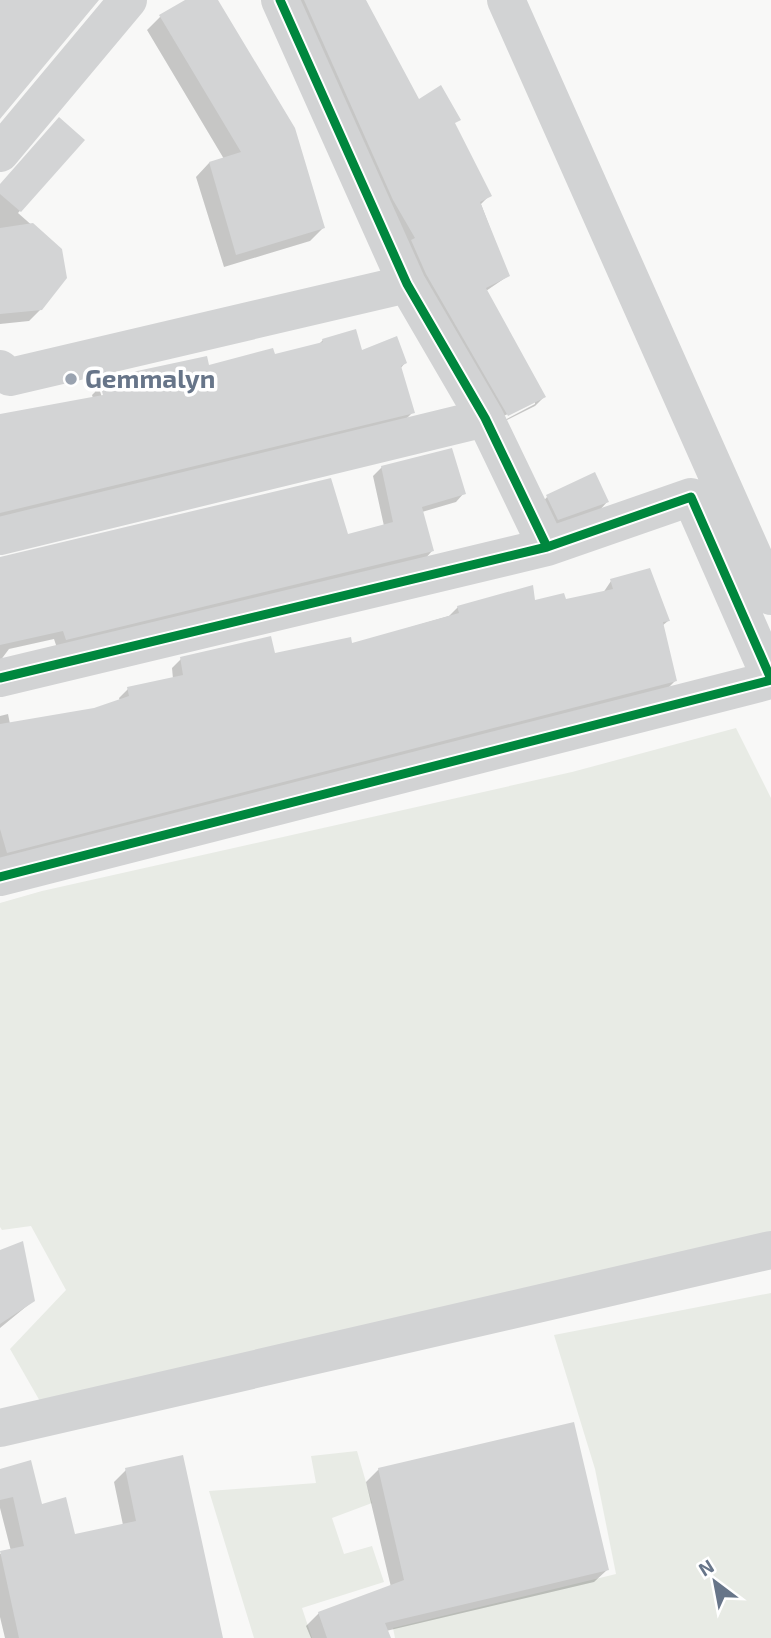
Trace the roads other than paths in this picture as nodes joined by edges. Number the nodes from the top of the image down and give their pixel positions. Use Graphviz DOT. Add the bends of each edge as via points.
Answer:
graph roads {
  1 [pos="128,0"];
  2 [pos="280,0"];
  3 [pos="506,0"];
  4 [pos="0,153"];
  5 [pos="407,284"];
  6 [pos="0,369"];
  7 [pos="485,418"];
  8 [pos="0,536"];
  9 [pos="547,547"];
  10 [pos="771,596"];
  11 [pos="0,678"];
  12 [pos="771,680"];
  13 [pos="0,877"];
  14 [pos="771,1250"];
  15 [pos="0,1428"];
  1 -- 4 [label="street"];
  2 -- 5 [label="street"];
  3 -- 10 [label="street"];
  5 -- 6 [label="street" via="10,377"];
  5 -- 7 [label="street"];
  7 -- 8 [label="street"];
  7 -- 9 [label="street"];
  9 -- 11 [label="street"];
  9 -- 12 [label="street" via="691,497"];
  12 -- 13 [label="street"];
  14 -- 15 [label="street"];
}
